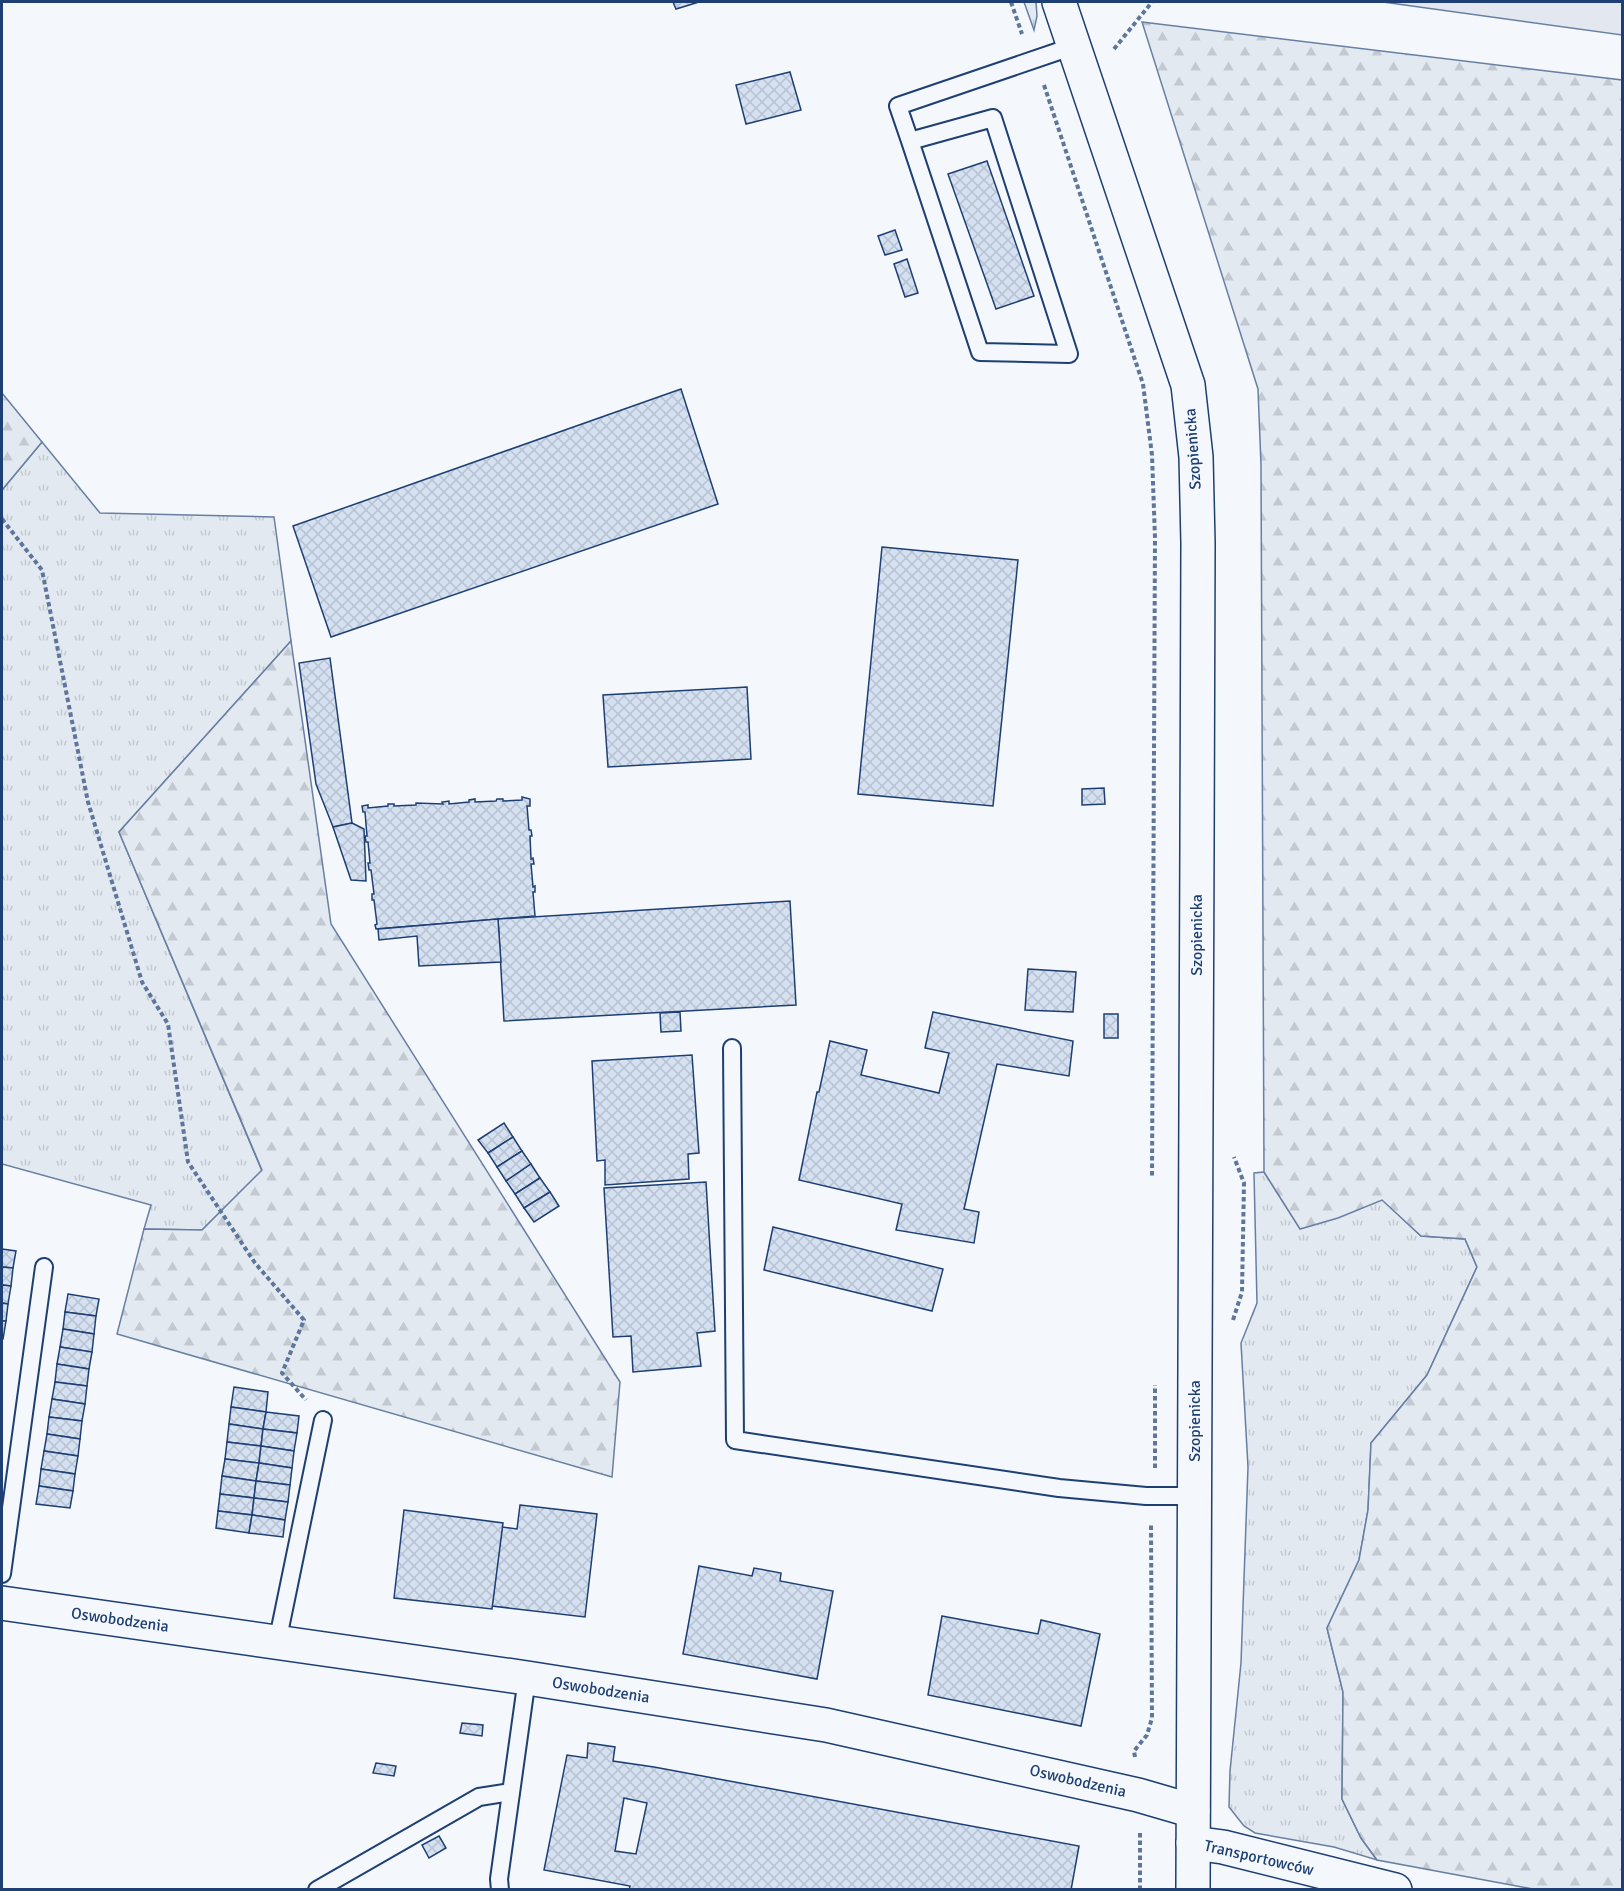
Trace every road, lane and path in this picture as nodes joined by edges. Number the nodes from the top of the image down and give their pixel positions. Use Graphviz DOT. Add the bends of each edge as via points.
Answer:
graph roads {
  1 [pos="1011,2"];
  2 [pos="1059,2"];
  3 [pos="1152,2"];
  4 [pos="1074,46"];
  5 [pos="1114,49"];
  6 [pos="1033,60"];
  7 [pos="1044,86"];
  8 [pos="910,141"];
  9 [pos="2,519"];
  10 [pos="732,1048"];
  11 [pos="1152,1178"];
  12 [pos="44,1267"];
  13 [pos="1155,1385"];
  14 [pos="323,1420"];
  15 [pos="1194,1496"];
  16 [pos="1153,1497"];
  17 [pos="2,1574"];
  18 [pos="2,1603"];
  19 [pos="277,1643"];
  20 [pos="527,1678"];
  21 [pos="1134,1751"];
  22 [pos="511,1792"];
  23 [pos="1193,1811"];
  24 [pos="1140,1831"];
  25 [pos="1193,1843"];
  26 [pos="317,1890"];
  27 [pos="500,1890"];
  28 [pos="1140,1890"];
  29 [pos="1193,1890"];
  30 [pos="1395,1890"];
  1 -- 6 [label="path"];
  2 -- 4 [label="street, Szopienicka"];
  3 -- 5 [label="path"];
  4 -- 6 [label="lane"];
  4 -- 15 [label="street, Szopienicka" via="1188,385 1196,457"];
  6 -- 8 [label="lane" via="898,106"];
  7 -- 11 [label="path" via="1138,367 1149,419 1155,538"];
  8 -- 8 [label="lane" via="980,352 1069,354 993,118"];
  9 -- 14 [label="path" via="42,570 88,802 141,982 168,1024 188,1162 255,1263 304,1320 282,1373"];
  10 -- 16 [label="lane" via="735,1440 1059,1488"];
  12 -- 17 [label="lane"];
  13 -- 16 [label="path"];
  14 -- 19 [label="lane"];
  15 -- 16 [label="lane"];
  15 -- 23 [label="street, Szopienicka"];
  16 -- 21 [label="path" via="1152,1718 1147,1735"];
  18 -- 19 [label="street, Oswobodzenia"];
  19 -- 20 [label="street, Oswobodzenia"];
  20 -- 22 [label="lane"];
  20 -- 23 [label="street, Oswobodzenia" via="826,1725 1138,1795"];
  22 -- 26 [label="lane" via="479,1797"];
  22 -- 27 [label="lane"];
  23 -- 25 [label="street, Szopienicka"];
  24 -- 28 [label="path"];
  25 -- 29 [label="street, Szopienicka"];
  25 -- 30 [label="street, Transportowców"];
}
